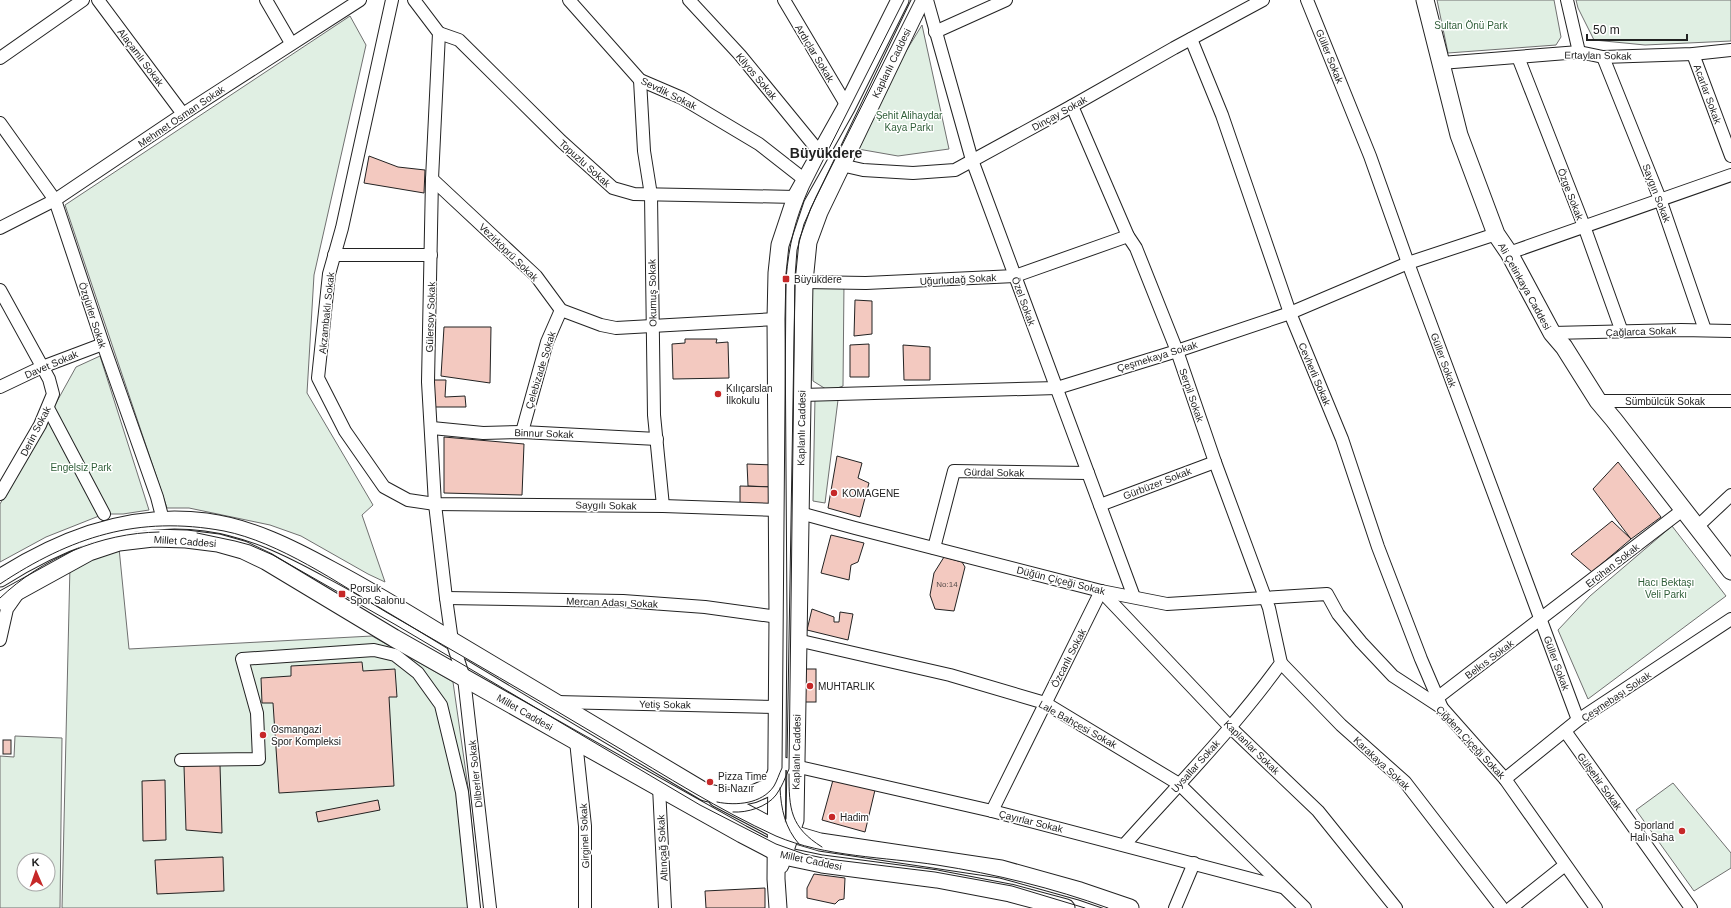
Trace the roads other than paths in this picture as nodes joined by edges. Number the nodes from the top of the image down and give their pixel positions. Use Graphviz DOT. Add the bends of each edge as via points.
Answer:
graph roads {
  1 [pos="83,0"];
  2 [pos="98,0"];
  3 [pos="266,0"];
  4 [pos="360,0"];
  5 [pos="392,0"];
  6 [pos="414,0"];
  7 [pos="569,0"];
  8 [pos="689,0"];
  9 [pos="784,0"];
  10 [pos="900,0"];
  11 [pos="921,0"];
  12 [pos="927,0"];
  13 [pos="1006,0"];
  14 [pos="1263,0"];
  15 [pos="1307,0"];
  16 [pos="1425,0"];
  17 [pos="1567,0"];
  18 [pos="935,32"];
  19 [pos="439,33"];
  20 [pos="1191,39"];
  21 [pos="291,43"];
  22 [pos="1731,50"];
  23 [pos="1579,52"];
  24 [pos="1693,54"];
  25 [pos="1518,57"];
  26 [pos="1603,57"];
  27 [pos="0,58"];
  28 [pos="1441,63"];
  29 [pos="640,80"];
  30 [pos="847,106"];
  31 [pos="1072,106"];
  32 [pos="183,114"];
  33 [pos="0,123"];
  34 [pos="821,154"];
  35 [pos="1731,156"];
  36 [pos="972,160"];
  37 [pos="841,165"];
  38 [pos="1731,175"];
  39 [pos="432,179"];
  40 [pos="805,180"];
  41 [pos="651,194"];
  42 [pos="796,197"];
  43 [pos="1660,199"];
  44 [pos="55,200"];
  45 [pos="1584,226"];
  46 [pos="0,228"];
  47 [pos="1496,234"];
  48 [pos="1128,236"];
  49 [pos="1509,252"];
  50 [pos="334,255"];
  51 [pos="432,255"];
  52 [pos="1408,263"];
  53 [pos="1015,276"];
  54 [pos="804,282"];
  55 [pos="0,290"];
  56 [pos="561,310"];
  57 [pos="1290,313"];
  58 [pos="776,319"];
  59 [pos="652,327"];
  60 [pos="1706,330"];
  61 [pos="1731,330"];
  62 [pos="1622,332"];
  63 [pos="1552,333"];
  64 [pos="102,344"];
  65 [pos="1177,351"];
  66 [pos="42,366"];
  67 [pos="0,387"];
  68 [pos="1057,388"];
  69 [pos="802,395"];
  70 [pos="1731,401"];
  71 [pos="1598,402"];
  72 [pos="48,408"];
  73 [pos="432,428"];
  74 [pos="522,432"];
  75 [pos="657,439"];
  76 [pos="1214,462"];
  77 [pos="1088,473"];
  78 [pos="0,494"];
  79 [pos="1731,495"];
  80 [pos="435,504"];
  81 [pos="1100,505"];
  82 [pos="663,506"];
  83 [pos="1684,509"];
  84 [pos="777,510"];
  85 [pos="800,513"];
  86 [pos="104,514"];
  87 [pos="163,520"];
  88 [pos="1697,526"];
  89 [pos="934,548"];
  90 [pos="1731,571"];
  91 [pos="0,578"];
  92 [pos="22,588"];
  93 [pos="1102,591"];
  94 [pos="1327,594"];
  95 [pos="1134,597"];
  96 [pos="446,598"];
  97 [pos="1266,599"];
  98 [pos="0,601"];
  99 [pos="778,617"];
  100 [pos="1731,619"];
  101 [pos="1541,620"];
  102 [pos="0,640"];
  103 [pos="797,640"];
  104 [pos="452,641"];
  105 [pos="1281,663"];
  106 [pos="464,678"];
  107 [pos="554,702"];
  108 [pos="1045,703"];
  109 [pos="1440,703"];
  110 [pos="777,706"];
  111 [pos="1578,720"];
  112 [pos="1230,726"];
  113 [pos="1565,731"];
  114 [pos="576,741"];
  115 [pos="181,760"];
  116 [pos="797,765"];
  117 [pos="776,768"];
  118 [pos="1505,779"];
  119 [pos="1179,784"];
  120 [pos="659,788"];
  121 [pos="705,792"];
  122 [pos="992,811"];
  123 [pos="784,832"];
  124 [pos="1125,844"];
  125 [pos="780,854"];
  126 [pos="1194,863"];
  127 [pos="1565,865"];
  128 [pos="1284,887"];
  129 [pos="474,908"];
  130 [pos="490,908"];
  131 [pos="585,908"];
  132 [pos="665,908"];
  133 [pos="778,908"];
  134 [pos="1066,908"];
  135 [pos="1130,908"];
  136 [pos="1175,908"];
  137 [pos="1305,908"];
  138 [pos="1396,908"];
  139 [pos="1502,908"];
  140 [pos="1511,908"];
  141 [pos="1596,908"];
  142 [pos="1691,908"];
  1 -- 27 [label="street"];
  2 -- 32 [label="street, Alaçamlı Sokak"];
  3 -- 21 [label="street"];
  4 -- 21 [label="street, Mehmet Osman Sokak"];
  5 -- 50 [label="street, Akzambaklı Sokak" via="344,221"];
  6 -- 19 [label="street"];
  7 -- 29 [label="street, Sevdik Sokak"];
  8 -- 34 [label="street, Kilyos Sokak" via="740,55"];
  9 -- 30 [label="street, Ardıçlar Sokak"];
  10 -- 30 [label="main road, Kaplanlı Caddesi"];
  11 -- 37 [label="main road, Kaplanlı Caddesi"];
  12 -- 18 [label="street, Özel Sokak"];
  13 -- 18 [label="street"];
  14 -- 20 [label="street, Dinçay Sokak"];
  15 -- 52 [label="street, Güller Sokak" via="1370,156"];
  16 -- 28 [label="main road, Ali Çetinkaya Caddesi"];
  17 -- 23 [label="street"];
  18 -- 36 [label="street, Özel Sokak"];
  19 -- 39 [label="street, Gülersoy Sokak"];
  19 -- 41 [label="street, Topuzlu Sokak" via="459,40 560,141 613,188 634,194"];
  20 -- 31 [label="street, Dinçay Sokak"];
  20 -- 57 [label="street, Cevherli Sokak" via="1222,115"];
  21 -- 32 [label="street, Mehmet Osman Sokak"];
  22 -- 24 [label="street, Ertaylan Sokak"];
  23 -- 25 [label="street, Ertaylan Sokak"];
  23 -- 26 [label="street, Ertaylan Sokak"];
  24 -- 26 [label="street, Ertaylan Sokak"];
  24 -- 35 [label="street, Acarlar Sokak"];
  25 -- 28 [label="street, Ertaylan Sokak"];
  25 -- 45 [label="street, Özge Sokak"];
  26 -- 43 [label="street, Saygın Sokak"];
  28 -- 47 [label="main road, Ali Çetinkaya Caddesi" via="1459,135"];
  29 -- 40 [label="street, Sevdik Sokak" via="682,98 759,144"];
  29 -- 41 [label="street, Okumuş Sokak" via="644,151"];
  30 -- 34 [label="main road, Kaplanlı Caddesi"];
  31 -- 36 [label="street, Dinçay Sokak"];
  31 -- 48 [label="street, Serpil Sokak"];
  32 -- 44 [label="street, Mehmet Osman Sokak"];
  33 -- 44 [label="street, Özgürler Sokak"];
  34 -- 40 [label="main road, Kaplanlı Caddesi"];
  36 -- 37 [label="street, Dinçay Sokak" via="955,170 913,173 863,170"];
  36 -- 53 [label="street, Özel Sokak"];
  37 -- 54 [label="main road, Kaplanlı Caddesi" via="808,242"];
  38 -- 43 [label="street"];
  39 -- 51 [label="street, Gülersoy Sokak"];
  39 -- 56 [label="street, Vezirköprü Sokak" via="536,276"];
  40 -- 42 [label="main road, Kaplanlı Caddesi"];
  41 -- 42 [label="street, Topuzlu Sokak"];
  41 -- 59 [label="street, Okumuş Sokak"];
  42 -- 58 [label="main road, Kaplanlı Caddesi" via="780,245"];
  43 -- 45 [label="street"];
  43 -- 60 [label="street, Saygın Sokak"];
  44 -- 46 [label="street, Mehmet Osman Sokak"];
  44 -- 64 [label="street, Özgürler Sokak"];
  45 -- 49 [label="street"];
  45 -- 62 [label="street, Özge Sokak"];
  47 -- 49 [label="main road, Ali Çetinkaya Caddesi"];
  47 -- 52 [label="street, Çeşmekaya Sokak"];
  48 -- 53 [label="street, Uğurludağ Sokak"];
  48 -- 65 [label="street, Serpil Sokak" via="1136,248"];
  49 -- 63 [label="main road, Ali Çetinkaya Caddesi"];
  50 -- 51 [label="street"];
  50 -- 80 [label="street, Akzambaklı Sokak" via="329,274 318,378 345,431 384,487 408,500"];
  51 -- 73 [label="street, Gülersoy Sokak" via="428,382"];
  52 -- 57 [label="street, Çeşmekaya Sokak"];
  52 -- 101 [label="street, Güller Sokak"];
  53 -- 54 [label="street, Uğurludağ Sokak" via="866,283"];
  53 -- 68 [label="street, Özel Sokak"];
  54 -- 69 [label="main road, Kaplanlı Caddesi"];
  55 -- 66 [label="street, Derin Sokak"];
  56 -- 59 [label="street" via="616,328"];
  56 -- 74 [label="street, Çelebizade Sokak" via="547,342"];
  57 -- 65 [label="street, Çeşmekaya Sokak"];
  57 -- 109 [label="street, Cevherli Sokak" via="1342,439 1378,547"];
  58 -- 59 [label="street"];
  58 -- 84 [label="main road, Kaplanlı Caddesi"];
  59 -- 75 [label="street, Okumuş Sokak"];
  60 -- 61 [label="street, Çağlarca Sokak"];
  60 -- 62 [label="street, Çağlarca Sokak"];
  62 -- 63 [label="street, Çağlarca Sokak"];
  63 -- 71 [label="main road, Ali Çetinkaya Caddesi" via="1564,347"];
  64 -- 66 [label="street, Davet Sokak"];
  64 -- 87 [label="street, Özgürler Sokak"];
  65 -- 68 [label="street, Çeşmekaya Sokak"];
  65 -- 76 [label="street, Serpil Sokak"];
  66 -- 67 [label="street, Davet Sokak"];
  66 -- 72 [label="street, Derin Sokak" via="53,394"];
  68 -- 69 [label="street, Çeşmekaya Sokak"];
  68 -- 77 [label="street, Özel Sokak"];
  69 -- 85 [label="main road, Kaplanlı Caddesi"];
  70 -- 71 [label="street, Sümbülcük Sokak"];
  71 -- 83 [label="main road, Ali Çetinkaya Caddesi"];
  72 -- 78 [label="street, Derin Sokak"];
  72 -- 86 [label="street"];
  73 -- 74 [label="street, Binnur Sokak" via="483,433"];
  73 -- 80 [label="street, Gülersoy Sokak"];
  74 -- 75 [label="street, Binnur Sokak"];
  75 -- 82 [label="street, Okumuş Sokak"];
  76 -- 81 [label="street, Gürbüzer Sokak"];
  76 -- 97 [label="street, Serpil Sokak"];
  77 -- 81 [label="street, Özel Sokak"];
  77 -- 89 [label="street, Gürdal Sokak" via="954,471"];
  79 -- 88 [label="street"];
  80 -- 82 [label="street, Saygılı Sokak"];
  80 -- 96 [label="street, Gülersoy Sokak"];
  81 -- 95 [label="street, Özel Sokak"];
  82 -- 84 [label="street, Saygılı Sokak"];
  83 -- 88 [label="main road, Ali Çetinkaya Caddesi"];
  83 -- 101 [label="street, Ercihan Sokak"];
  84 -- 99 [label="main road, Kaplanlı Caddesi"];
  85 -- 89 [label="street, Düğün Çiçeği Sokak"];
  85 -- 103 [label="main road, Kaplanlı Caddesi"];
  87 -- 91 [label="main road, Millet Caddesi" via="125,524 72,540 27,561"];
  87 -- 104 [label="main road, Millet Caddesi" via="206,522 249,532 289,547 370,591"];
  88 -- 90 [label="main road, Ali Çetinkaya Caddesi"];
  89 -- 93 [label="street, Düğün Çiçeği Sokak"];
  92 -- 98 [label="main road, Millet Caddesi"];
  92 -- 102 [label="street" via="7,609"];
  92 -- 106 [label="main road, Millet Caddesi" via="89,552 119,542 153,538 218,542 266,561"];
  93 -- 95 [label="street, Düğün Çiçeği Sokak"];
  93 -- 108 [label="street, Özcanlı Sokak"];
  93 -- 112 [label="street, Kaplanlar Sokak"];
  94 -- 97 [label="street, Düğün Çiçeği Sokak"];
  94 -- 109 [label="street, Çiğdem Çiçeği Sokak" via="1338,614 1392,676"];
  95 -- 97 [label="street, Düğün Çiçeği Sokak" via="1167,604"];
  96 -- 99 [label="street, Mercan Adası Sokak" via="623,601 705,607"];
  96 -- 104 [label="street, Gülersoy Sokak"];
  97 -- 105 [label="street"];
  99 -- 110 [label="main road, Kaplanlı Caddesi"];
  100 -- 111 [label="street, Çeşmebaşı Sokak"];
  101 -- 109 [label="street, Belkıs Sokak"];
  101 -- 111 [label="street, Güller Sokak"];
  103 -- 108 [label="street, Lale Bahçesi Sokak" via="950,675"];
  103 -- 116 [label="main road, Kaplanlı Caddesi"];
  104 -- 106 [label="street, Dilberler Sokak"];
  104 -- 107 [label="main road, Millet Caddesi"];
  105 -- 112 [label="street, Uysallar Sokak"];
  105 -- 139 [label="street, Karakaya Sokak" via="1341,725 1405,782"];
  106 -- 114 [label="main road, Millet Caddesi"];
  106 -- 130 [label="street, Dilberler Sokak"];
  107 -- 110 [label="street, Yetiş Sokak"];
  107 -- 121 [label="main road, Millet Caddesi"];
  108 -- 119 [label="street, Lale Bahçesi Sokak"];
  108 -- 122 [label="street, Özcanlı Sokak"];
  109 -- 118 [label="street, Çiğdem Çiçeği Sokak"];
  110 -- 117 [label="main road, Kaplanlı Caddesi"];
  111 -- 113 [label="street, Çeşmebaşı Sokak"];
  112 -- 119 [label="street, Uysallar Sokak"];
  112 -- 138 [label="street, Kaplanlar Sokak" via="1318,811"];
  113 -- 118 [label="street, Çeşmebaşı Sokak"];
  113 -- 142 [label="street, Gülşehir Sokak"];
  114 -- 120 [label="main road, Millet Caddesi"];
  114 -- 131 [label="street, Girginel Sokak" via="586,826"];
  115 -- 129 [label="street" via="259,759 257,713 242,659 374,650 395,656 418,673 441,705 462,792"];
  116 -- 117 [label="street, Çayırlar Sokak"];
  116 -- 122 [label="street, Çayırlar Sokak"];
  116 -- 123 [label="main road, Kaplanlı Caddesi" via="795,820"];
  117 -- 121 [label="main road, Millet Caddesi" via="769,787 753,794 739,797"];
  117 -- 123 [label="main road, Kaplanlı Caddesi"];
  118 -- 127 [label="street, Çiğdem Çiçeği Sokak"];
  119 -- 124 [label="street, Uysallar Sokak"];
  119 -- 128 [label="street, Lale Bahçesi Sokak"];
  120 -- 125 [label="main road, Millet Caddesi"];
  120 -- 132 [label="street, Altınçağ Sokak"];
  121 -- 123 [label="main road, Millet Caddesi"];
  122 -- 124 [label="street, Çayırlar Sokak"];
  123 -- 125 [label="main road, Kaplanlı Caddesi"];
  123 -- 135 [label="main road, Millet Caddesi" via="820,842 1000,869"];
  124 -- 126 [label="street, Çayırlar Sokak"];
  125 -- 133 [label="main road, Kaplanlı Caddesi" via="776,879"];
  125 -- 134 [label="main road, Millet Caddesi" via="822,864 937,879 1010,893"];
  126 -- 128 [label="street, Çayırlar Sokak"];
  126 -- 136 [label="street"];
  127 -- 140 [label="street"];
  127 -- 141 [label="street, Çiğdem Çiçeği Sokak"];
  128 -- 137 [label="street, Lale Bahçesi Sokak"];
}
